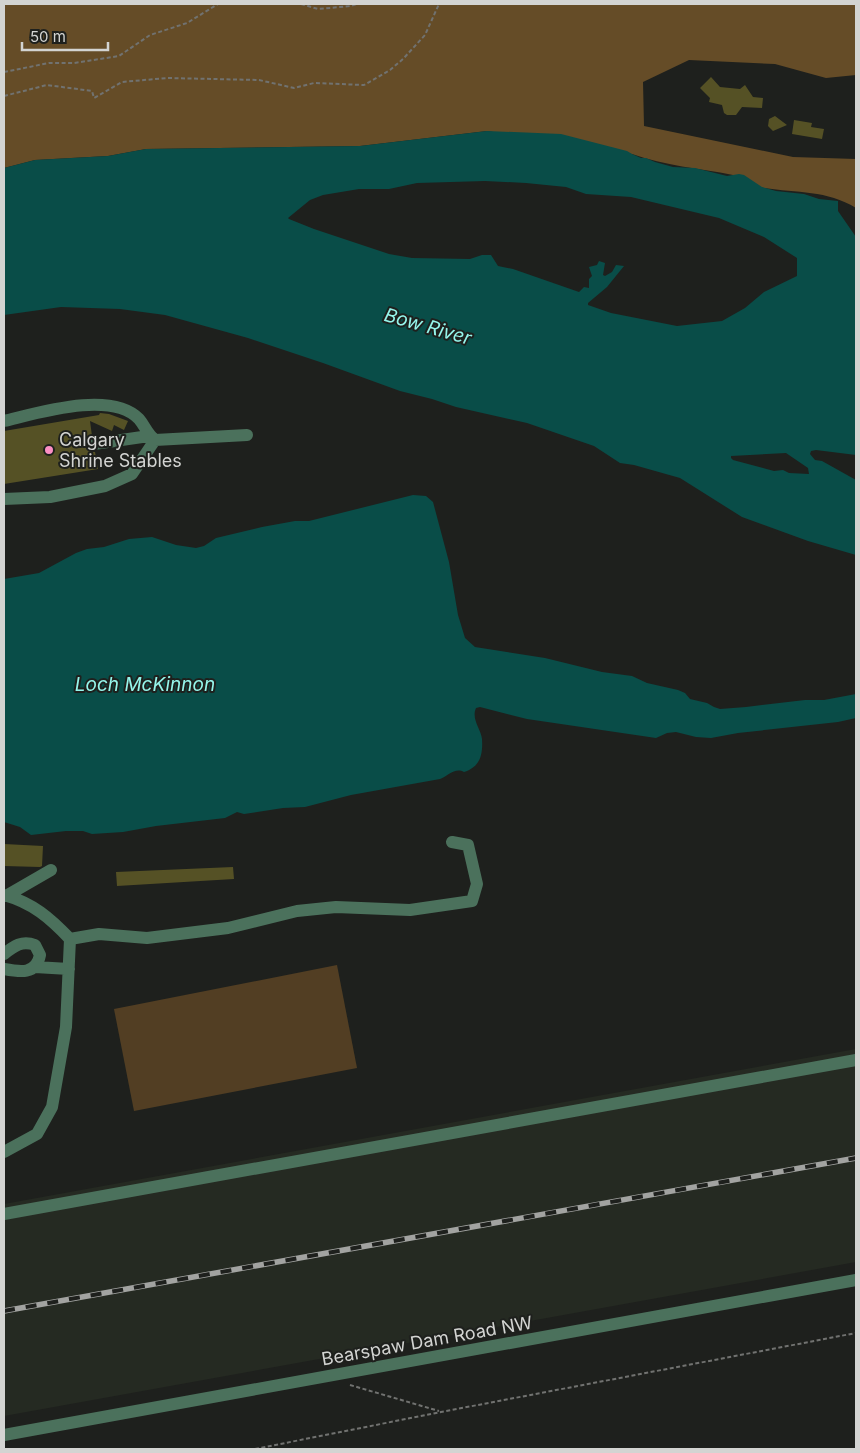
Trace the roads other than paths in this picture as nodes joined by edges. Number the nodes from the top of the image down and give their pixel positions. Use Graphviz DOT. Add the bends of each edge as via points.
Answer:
graph roads {
  1 [pos="4,421"];
  2 [pos="247,435"];
  3 [pos="152,438"];
  4 [pos="94,444"];
  5 [pos="4,499"];
  6 [pos="452,842"];
  7 [pos="51,870"];
  8 [pos="5,896"];
  9 [pos="70,939"];
  10 [pos="4,954"];
  11 [pos="35,967"];
  12 [pos="4,969"];
  13 [pos="69,969"];
  14 [pos="856,1060"];
  15 [pos="4,1152"];
  16 [pos="4,1214"];
  17 [pos="856,1280"];
  18 [pos="4,1435"];
  1 -- 3 [label="street" via="72,406 118,406 138,419"];
  2 -- 3 [label="street"];
  3 -- 4 [label="street"];
  3 -- 5 [label="street" via="132,474 105,486 50,497"];
  6 -- 9 [label="street" via="468,845 477,884 472,901 410,910 336,907 297,911 228,928 147,938 99,934"];
  7 -- 8 [label="street"];
  8 -- 9 [label="street" via="28,904 50,918"];
  9 -- 13 [label="street"];
  10 -- 11 [label="street" via="18,944 35,945 40,956"];
  11 -- 12 [label="street" via="24,971"];
  11 -- 13 [label="street"];
  13 -- 15 [label="street" via="66,1027 52,1107 37,1134"];
  14 -- 16 [label="street"];
  17 -- 18 [label="street, Bearspaw Dam Road NW"];
}
